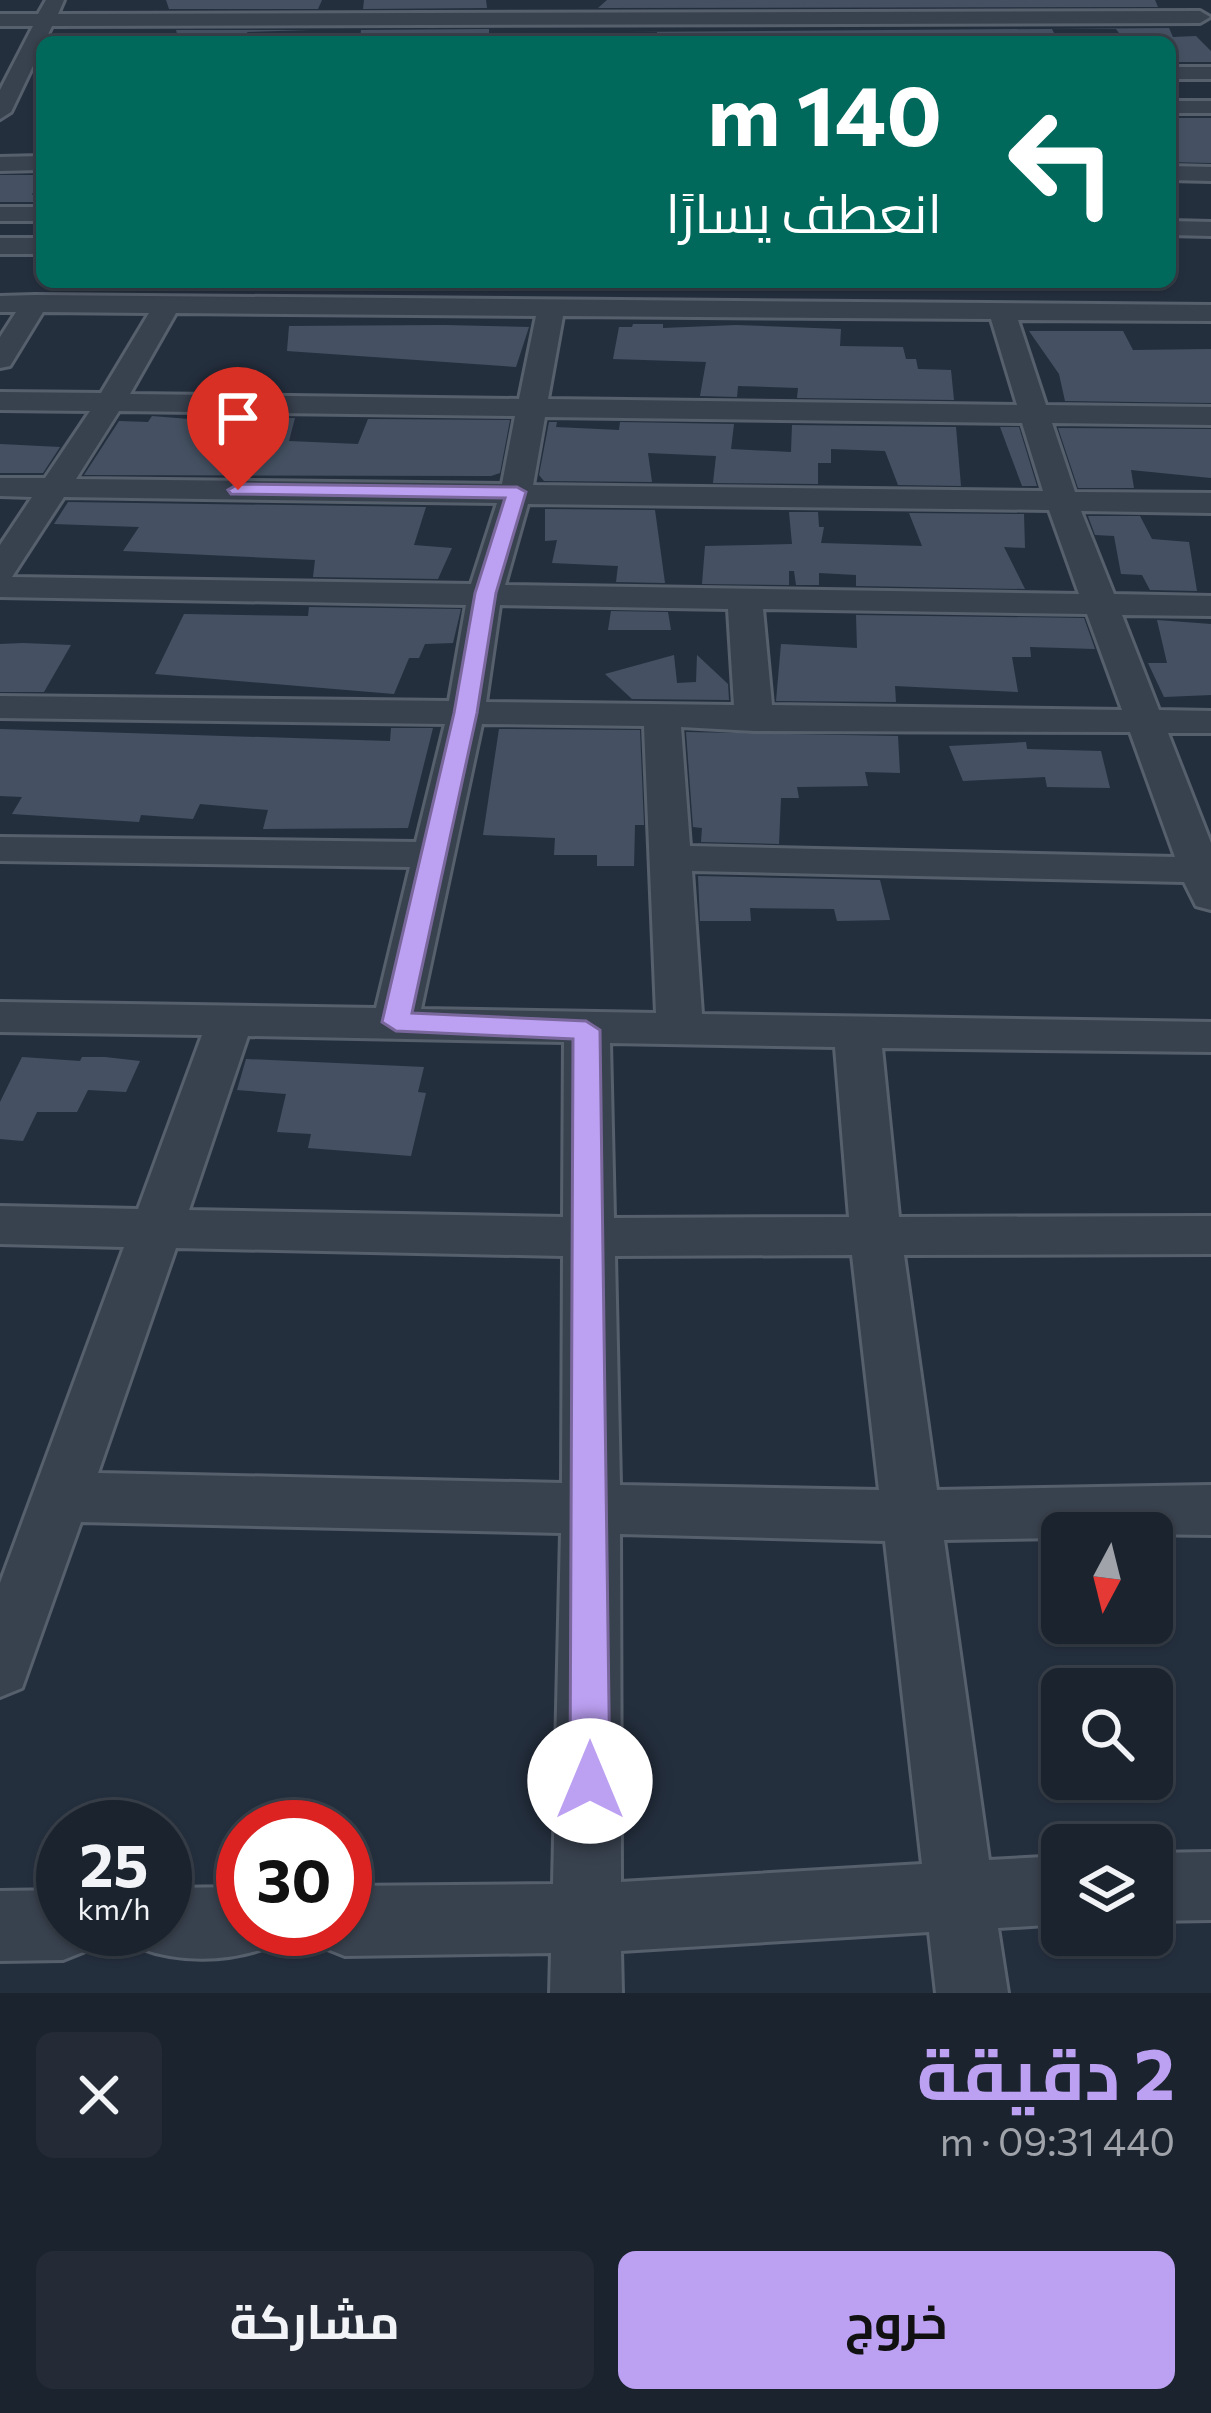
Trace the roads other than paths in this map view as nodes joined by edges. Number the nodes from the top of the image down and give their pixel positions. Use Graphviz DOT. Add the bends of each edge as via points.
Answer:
graph roads {
  1 [pos="1183,0"];
  2 [pos="876,8"];
  3 [pos="51,10"];
  4 [pos="327,10"];
  5 [pos="496,10"];
  6 [pos="601,10"];
  7 [pos="0,20"];
  8 [pos="1207,23"];
  9 [pos="894,36"];
  10 [pos="0,51"];
  11 [pos="36,51"];
  12 [pos="36,53"];
  13 [pos="1176,73"];
  14 [pos="1211,73"];
  15 [pos="8,85"];
  16 [pos="1176,107"];
  17 [pos="1211,107"];
  18 [pos="7,116"];
  19 [pos="36,163"];
  20 [pos="0,164"];
  21 [pos="1176,173"];
  22 [pos="1211,175"];
  23 [pos="0,214"];
  24 [pos="36,214"];
  25 [pos="1176,228"];
  26 [pos="1211,229"];
  27 [pos="0,246"];
  28 [pos="36,246"];
  29 [pos="0,278"];
  30 [pos="1176,286"];
  31 [pos="1211,286"];
  32 [pos="612,288"];
  33 [pos="858,288"];
  34 [pos="1046,288"];
  35 [pos="39,291"];
  36 [pos="671,291"];
  37 [pos="285,293"];
  38 [pos="0,304"];
  39 [pos="168,304"];
  40 [pos="551,306"];
  41 [pos="1002,311"];
  42 [pos="1058,312"];
  43 [pos="1211,314"];
  44 [pos="0,359"];
  45 [pos="0,401"];
  46 [pos="112,401"];
  47 [pos="529,405"];
  48 [pos="1036,414"];
  49 [pos="1211,416"];
  50 [pos="0,487"];
  51 [pos="52,488"];
  52 [pos="517,492"];
  53 [pos="1062,502"];
  54 [pos="1211,503"];
  55 [pos="0,570"];
  56 [pos="0,587"];
  57 [pos="485,593"];
  58 [pos="745,599"];
  59 [pos="1103,604"];
  60 [pos="1211,606"];
  61 [pos="0,707"];
  62 [pos="466,713"];
  63 [pos="662,718"];
  64 [pos="754,720"];
  65 [pos="1146,722"];
  66 [pos="1211,722"];
  67 [pos="0,849"];
  68 [pos="431,855"];
  69 [pos="673,858"];
  70 [pos="1208,879"];
  71 [pos="0,1017"];
  72 [pos="231,1020"];
  73 [pos="396,1022"];
  74 [pos="680,1029"];
  75 [pos="586,1030"];
  76 [pos="857,1032"];
  77 [pos="1211,1036"];
  78 [pos="0,1226"];
  79 [pos="156,1228"];
  80 [pos="1211,1235"];
  81 [pos="590,1237"];
  82 [pos="876,1238"];
  83 [pos="58,1497"];
  84 [pos="591,1508"];
  85 [pos="1211,1510"];
  86 [pos="910,1516"];
  87 [pos="0,1668"];
  88 [pos="1211,1886"];
  89 [pos="1173,1887"];
  90 [pos="1041,1891"];
  91 [pos="958,1893"];
  92 [pos="589,1918"];
  93 [pos="372,1921"];
  94 [pos="36,1925"];
  95 [pos="0,1926"];
  96 [pos="586,1993"];
  97 [pos="972,1993"];
  1 -- 8 [label="street"];
  2 -- 6 [label="street"];
  2 -- 8 [label="street"];
  2 -- 9 [label="street"];
  3 -- 4 [label="street"];
  3 -- 7 [label="street"];
  4 -- 5 [label="street"];
  5 -- 6 [label="street"];
  10 -- 11 [label="street"];
  12 -- 15 [label="street"];
  13 -- 14 [label="street"];
  15 -- 18 [label="street"];
  16 -- 17 [label="street"];
  19 -- 20 [label="street"];
  21 -- 22 [label="street"];
  23 -- 24 [label="street"];
  25 -- 26 [label="street"];
  27 -- 28 [label="street"];
  29 -- 35 [label="street"];
  30 -- 31 [label="street"];
  32 -- 36 [label="street"];
  33 -- 36 [label="street"];
  34 -- 42 [label="street"];
  35 -- 38 [label="street"];
  35 -- 39 [label="street"];
  35 -- 44 [label="street"];
  36 -- 40 [label="street"];
  36 -- 41 [label="street"];
  37 -- 39 [label="street"];
  37 -- 40 [label="street"];
  39 -- 46 [label="street"];
  40 -- 47 [label="street"];
  41 -- 42 [label="street"];
  41 -- 48 [label="street"];
  42 -- 43 [label="street"];
  45 -- 46 [label="street"];
  46 -- 47 [label="street"];
  46 -- 51 [label="street"];
  47 -- 48 [label="street"];
  47 -- 52 [label="street"];
  48 -- 49 [label="street"];
  48 -- 53 [label="street"];
  50 -- 51 [label="street"];
  51 -- 52 [label="street"];
  51 -- 55 [label="street"];
  52 -- 53 [label="street"];
  52 -- 57 [label="street"];
  53 -- 54 [label="street"];
  53 -- 59 [label="street"];
  56 -- 57 [label="street"];
  57 -- 58 [label="street"];
  57 -- 62 [label="street"];
  58 -- 59 [label="street"];
  58 -- 64 [label="street"];
  59 -- 60 [label="street"];
  59 -- 65 [label="street"];
  61 -- 62 [label="street"];
  62 -- 63 [label="street"];
  62 -- 68 [label="street"];
  63 -- 64 [label="street"];
  63 -- 69 [label="street"];
  64 -- 65 [label="street"];
  65 -- 66 [label="street"];
  65 -- 70 [label="street"];
  67 -- 68 [label="street"];
  68 -- 73 [label="street"];
  69 -- 70 [label="street"];
  69 -- 74 [label="street"];
  71 -- 72 [label="street"];
  72 -- 73 [label="street"];
  72 -- 79 [label="street"];
  73 -- 75 [label="street"];
  74 -- 75 [label="street"];
  74 -- 76 [label="street"];
  75 -- 81 [label="street"];
  76 -- 77 [label="street"];
  76 -- 82 [label="street"];
  78 -- 79 [label="street"];
  79 -- 81 [label="street"];
  79 -- 83 [label="street"];
  80 -- 82 [label="street"];
  81 -- 82 [label="street"];
  81 -- 84 [label="street"];
  82 -- 86 [label="street"];
  83 -- 84 [label="street"];
  83 -- 87 [label="street"];
  84 -- 86 [label="street"];
  84 -- 92 [label="street"];
  85 -- 86 [label="street"];
  86 -- 91 [label="street"];
  88 -- 89 [label="street"];
  90 -- 91 [label="street"];
  91 -- 92 [label="street"];
  91 -- 97 [label="street"];
  92 -- 93 [label="street"];
  92 -- 96 [label="street"];
  94 -- 95 [label="street"];
}
